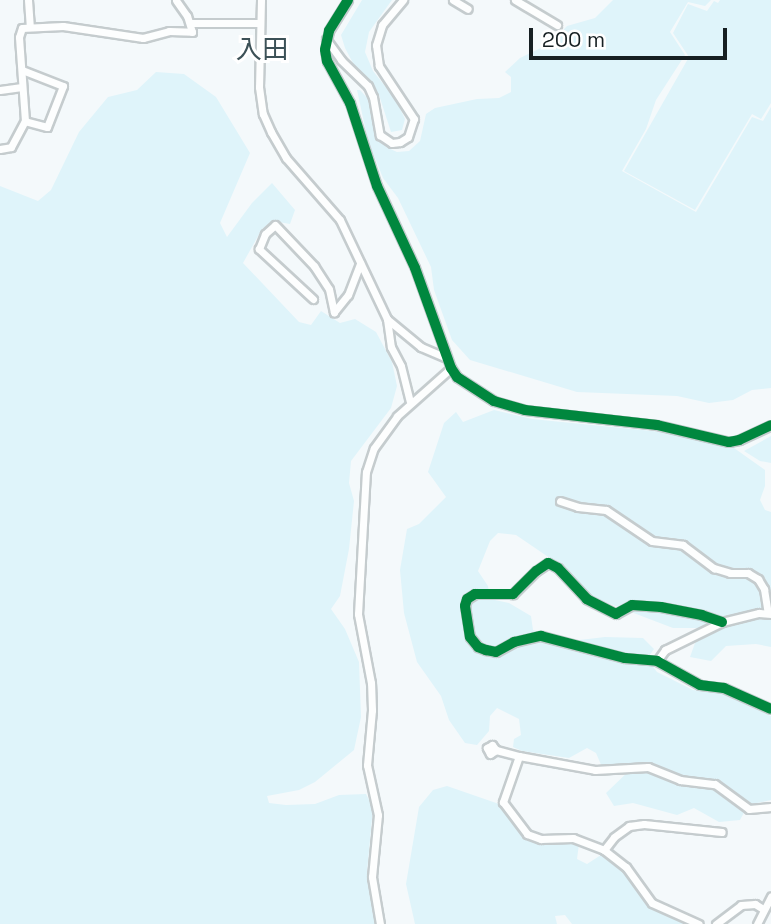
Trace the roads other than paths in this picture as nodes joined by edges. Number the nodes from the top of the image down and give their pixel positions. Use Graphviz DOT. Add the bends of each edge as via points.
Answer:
graph roads {
  1 [pos="28,0"];
  2 [pos="176,0"];
  3 [pos="261,0"];
  4 [pos="348,0"];
  5 [pos="403,0"];
  6 [pos="453,0"];
  7 [pos="515,0"];
  8 [pos="468,9"];
  9 [pos="191,23"];
  10 [pos="260,23"];
  11 [pos="557,24"];
  12 [pos="30,26"];
  13 [pos="326,39"];
  14 [pos="22,70"];
  15 [pos="22,87"];
  16 [pos="0,90"];
  17 [pos="25,121"];
  18 [pos="0,149"];
  19 [pos="360,263"];
  20 [pos="313,299"];
  21 [pos="387,319"];
  22 [pos="447,358"];
  23 [pos="451,368"];
  24 [pos="410,401"];
  25 [pos="771,425"];
  26 [pos="560,501"];
  27 [pos="769,613"];
  28 [pos="722,622"];
  29 [pos="657,661"];
  30 [pos="771,709"];
  31 [pos="496,750"];
  32 [pos="520,756"];
  33 [pos="771,807"];
  34 [pos="722,832"];
  35 [pos="604,850"];
  36 [pos="771,896"];
  37 [pos="762,909"];
  38 [pos="380,924"];
  39 [pos="699,924"];
  40 [pos="716,924"];
  41 [pos="757,924"];
  1 -- 12 [label="street"];
  2 -- 9 [label="street"];
  3 -- 10 [label="street"];
  4 -- 13 [label="street"];
  5 -- 13 [label="street" via="382,25 376,46 379,66 414,119 408,137 400,142 380,135 368,86"];
  6 -- 8 [label="street"];
  7 -- 11 [label="street"];
  9 -- 10 [label="street"];
  9 -- 12 [label="street" via="192,32 169,31 143,38"];
  10 -- 19 [label="street" via="263,114 286,158 340,220"];
  12 -- 14 [label="street" via="19,32"];
  13 -- 22 [label="street" via="327,61 350,103 377,186 422,285"];
  14 -- 15 [label="street"];
  14 -- 17 [label="street" via="63,86 47,127"];
  15 -- 16 [label="street"];
  15 -- 17 [label="street"];
  17 -- 18 [label="street" via="11,147"];
  19 -- 20 [label="street" via="348,295 334,312 329,289 314,266 275,225 258,249"];
  19 -- 21 [label="street"];
  21 -- 22 [label="street" via="421,347"];
  21 -- 24 [label="street" via="391,347"];
  22 -- 23 [label="street"];
  23 -- 24 [label="street"];
  23 -- 25 [label="street" via="484,395 525,410 656,425 729,442"];
  24 -- 38 [label="street" via="374,448 365,486 358,614 371,683 367,765 378,815 372,877"];
  26 -- 27 [label="street" via="606,510 652,541 683,545 715,568 748,573 764,589"];
  27 -- 28 [label="street"];
  28 -- 29 [label="street" via="664,650"];
  28 -- 29 [label="street" via="661,607 632,605 616,614 587,599 548,563 513,594 490,592 467,599 470,637 486,650 495,652 541,636 625,658"];
  29 -- 30 [label="street" via="700,685 724,688"];
  31 -- 32 [label="street"];
  32 -- 33 [label="street" via="595,770 648,767 680,780 715,784 748,809"];
  32 -- 35 [label="street" via="503,803 527,834 541,839 573,838"];
  34 -- 35 [label="street" via="629,826"];
  35 -- 39 [label="street" via="626,867 652,903"];
  36 -- 37 [label="street"];
  37 -- 40 [label="street" via="741,905"];
  37 -- 41 [label="street"];
}
